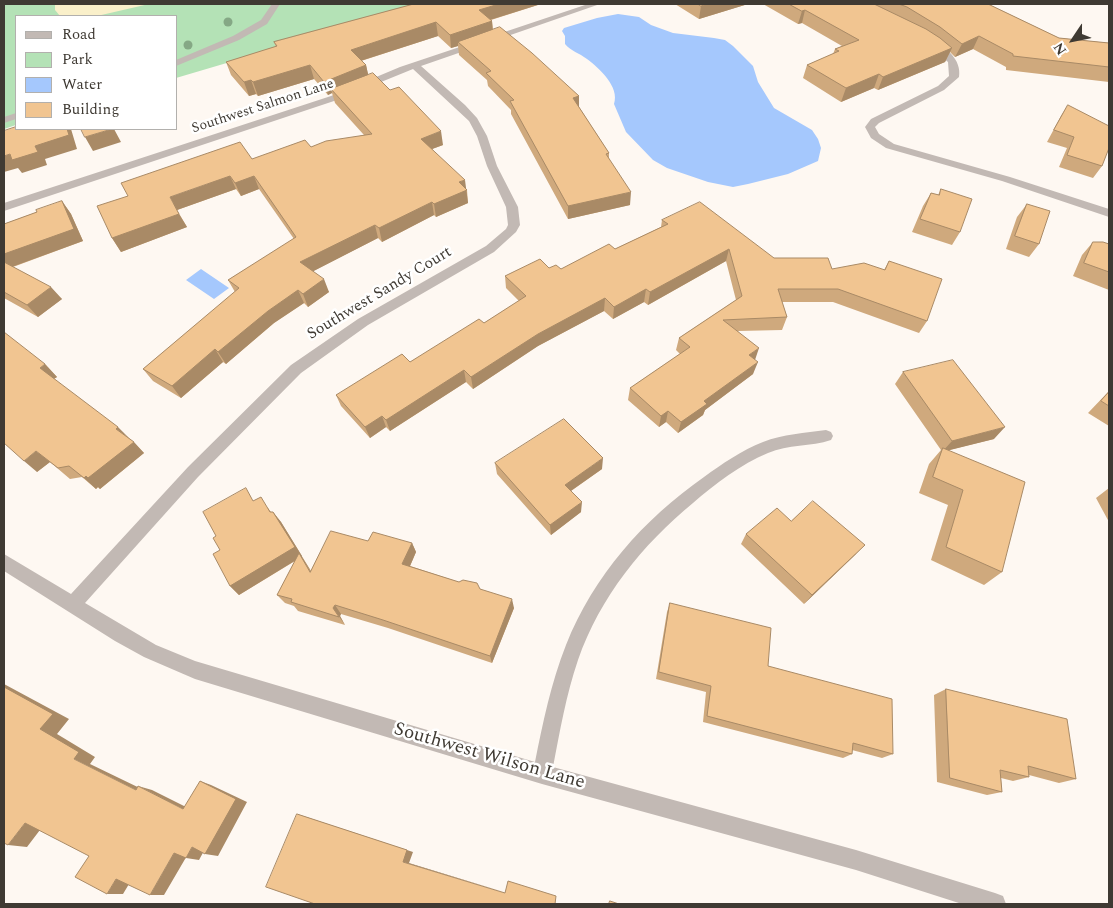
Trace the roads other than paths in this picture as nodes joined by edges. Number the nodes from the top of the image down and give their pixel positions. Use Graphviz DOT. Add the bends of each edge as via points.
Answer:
graph roads {
  1 [pos="276,4"];
  2 [pos="596,4"];
  3 [pos="921,39"];
  4 [pos="178,62"];
  5 [pos="415,65"];
  6 [pos="4,207"];
  7 [pos="1109,213"];
  8 [pos="826,436"];
  9 [pos="4,562"];
  10 [pos="72,605"];
  11 [pos="542,774"];
  12 [pos="995,904"];
  1 -- 4 [label="street" via="258,26"];
  2 -- 5 [label="street, Southwest Salmon Lane"];
  3 -- 7 [label="street" via="952,60 954,77 941,88 880,117 870,127 875,136 890,146"];
  5 -- 6 [label="street, Southwest Salmon Lane" via="334,98"];
  5 -- 10 [label="street, Southwest Sandy Court" via="473,120 512,206 514,225 510,232 490,249 363,322 296,369 193,472"];
  8 -- 11 [label="street" via="787,441 736,464 656,524 619,565 593,606 574,646 558,698"];
  9 -- 10 [label="street, Southwest Wilson Lane"];
  10 -- 11 [label="street, Southwest Wilson Lane" via="150,651 195,670"];
  11 -- 12 [label="street, Southwest Wilson Lane" via="856,860"];
}
